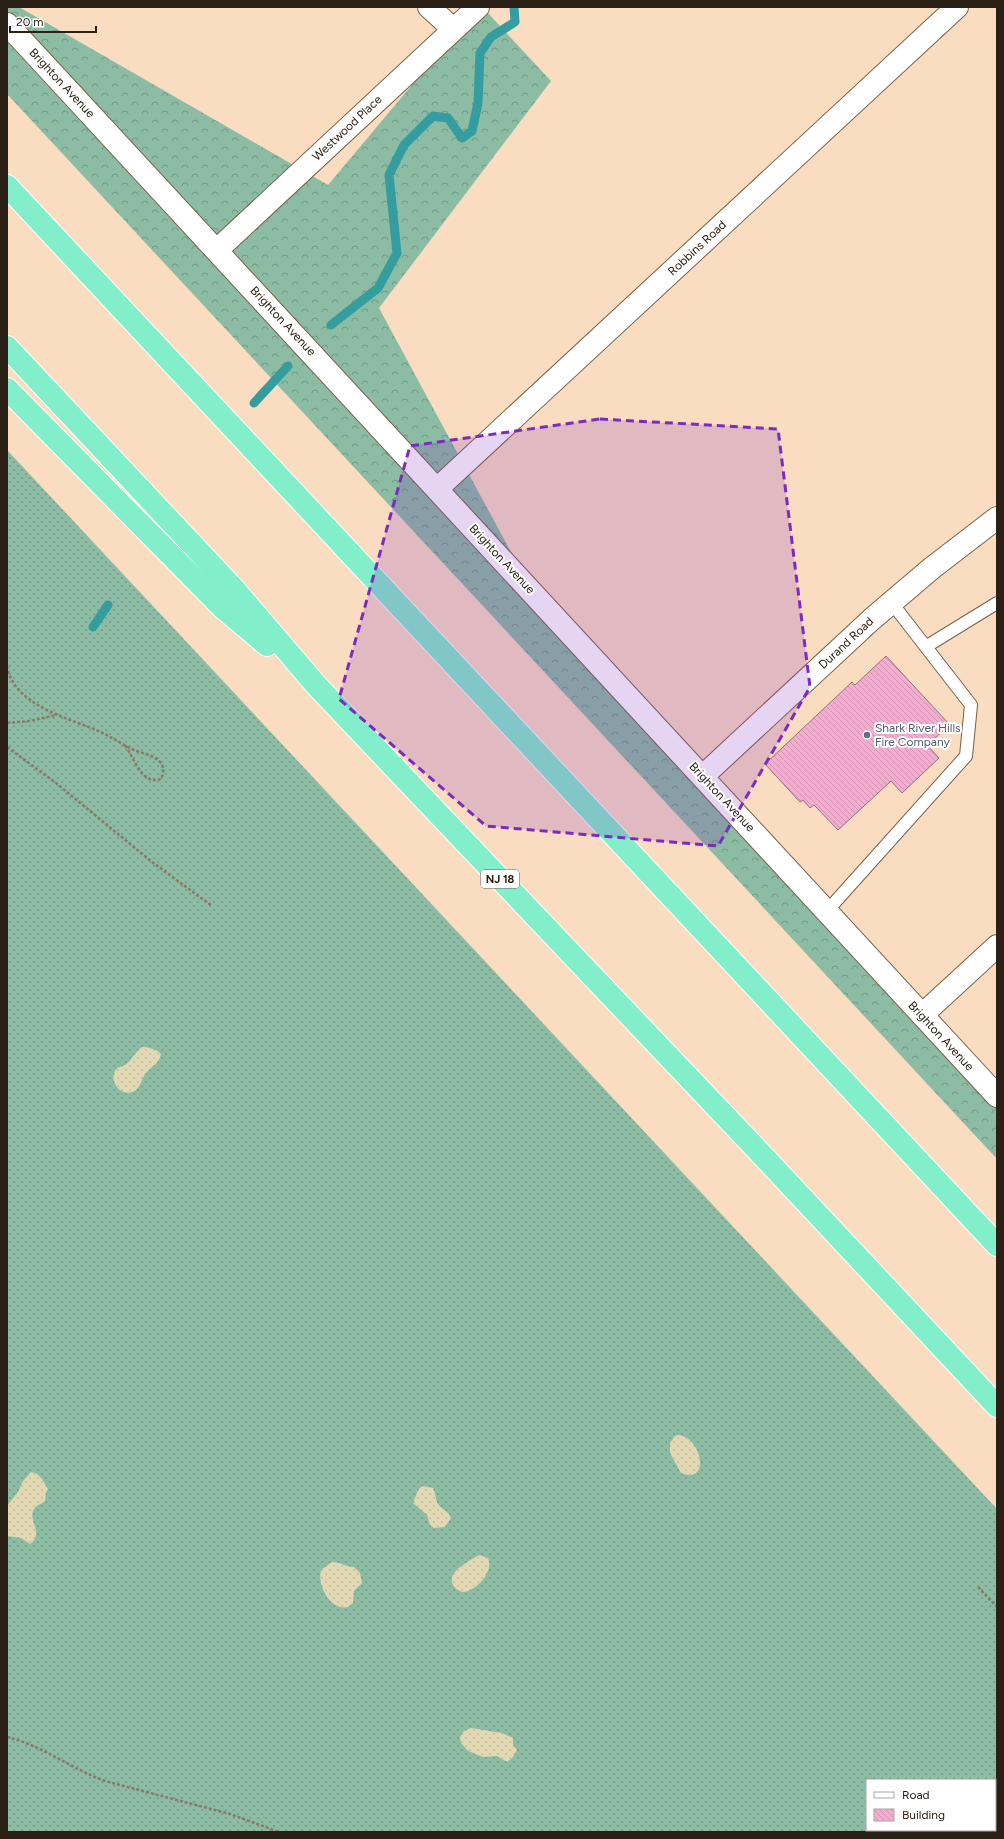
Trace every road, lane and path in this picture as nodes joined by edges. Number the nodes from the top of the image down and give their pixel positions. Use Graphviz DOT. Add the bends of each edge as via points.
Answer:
graph roads {
  1 [pos="429,7"];
  2 [pos="478,7"];
  3 [pos="957,7"];
  4 [pos="7,24"];
  5 [pos="454,29"];
  6 [pos="7,186"];
  7 [pos="217,250"];
  8 [pos="7,347"];
  9 [pos="7,389"];
  10 [pos="437,488"];
  11 [pos="997,518"];
  12 [pos="891,602"];
  13 [pos="997,603"];
  14 [pos="927,646"];
  15 [pos="7,666"];
  16 [pos="316,686"];
  17 [pos="58,715"];
  18 [pos="7,723"];
  19 [pos="125,745"];
  20 [pos="7,747"];
  21 [pos="703,776"];
  22 [pos="212,906"];
  23 [pos="827,911"];
  24 [pos="997,946"];
  25 [pos="922,1015"];
  26 [pos="997,1096"];
  27 [pos="997,1245"];
  28 [pos="997,1406"];
  29 [pos="978,1587"];
  30 [pos="997,1606"];
  31 [pos="7,1737"];
  32 [pos="279,1832"];
  1 -- 5 [label="street"];
  2 -- 5 [label="street, Westwood Place"];
  3 -- 10 [label="street, Robbins Road"];
  4 -- 7 [label="street, Brighton Avenue"];
  5 -- 7 [label="street, Westwood Place"];
  6 -- 27 [label="highway"];
  7 -- 10 [label="street, Brighton Avenue"];
  8 -- 16 [label="highway, NJ 18" via="234,589"];
  9 -- 16 [label="highway" via="222,607"];
  10 -- 21 [label="street, Brighton Avenue"];
  11 -- 12 [label="street, Durand Road"];
  12 -- 14 [label="lane"];
  12 -- 21 [label="street, Durand Road"];
  13 -- 14 [label="lane"];
  14 -- 23 [label="lane" via="971,705 966,756"];
  15 -- 17 [label="path" via="8,675 21,692"];
  16 -- 28 [label="highway, NJ 18" via="770,1162"];
  17 -- 18 [label="path"];
  17 -- 19 [label="path" via="101,732"];
  19 -- 19 [label="path" via="159,761 164,773 161,780 149,781"];
  20 -- 22 [label="path" via="56,783 152,862"];
  21 -- 23 [label="street, Brighton Avenue"];
  23 -- 25 [label="street, Brighton Avenue"];
  24 -- 25 [label="street"];
  25 -- 26 [label="street, Brighton Avenue"];
  29 -- 30 [label="path"];
  31 -- 32 [label="path" via="32,1746 85,1774 105,1781 230,1814"];
}
